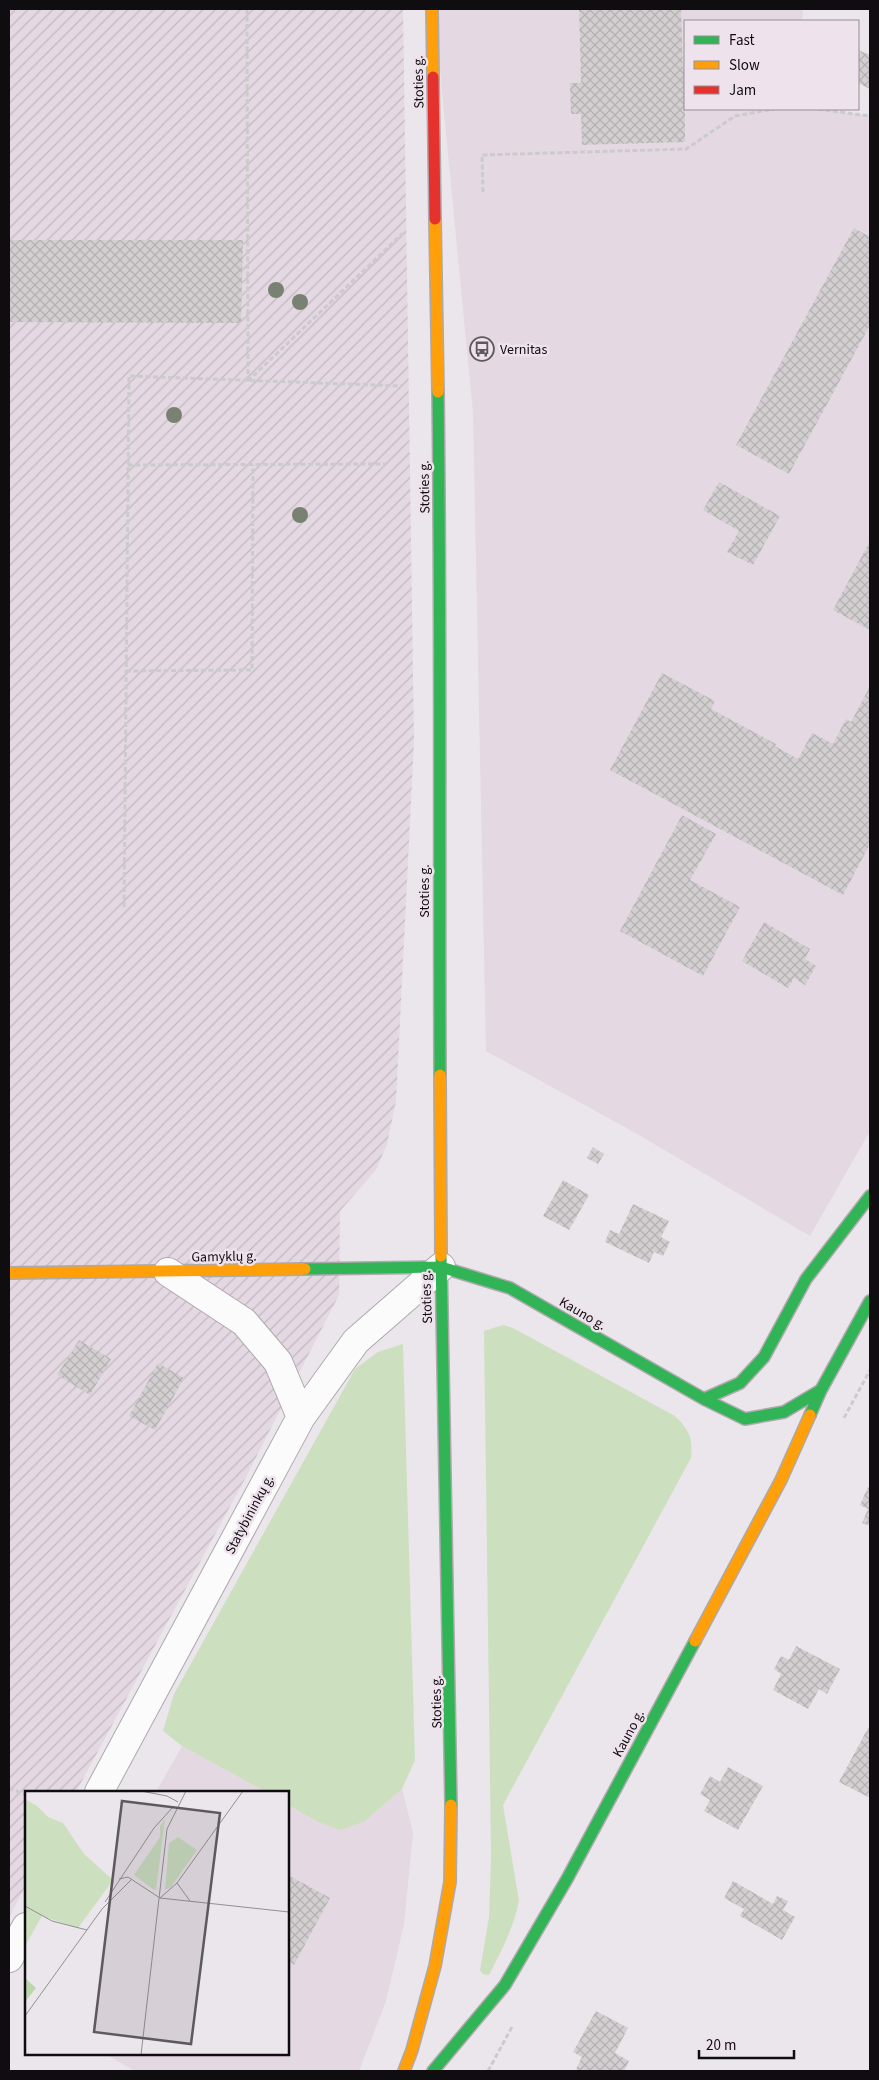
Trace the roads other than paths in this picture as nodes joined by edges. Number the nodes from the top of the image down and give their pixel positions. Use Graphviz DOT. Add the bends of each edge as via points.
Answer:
graph roads {
  1 [pos="432,9"];
  2 [pos="870,1196"];
  3 [pos="441,1267"];
  4 [pos="168,1272"];
  5 [pos="9,1273"];
  6 [pos="870,1301"];
  7 [pos="821,1390"];
  8 [pos="704,1399"];
  9 [pos="301,1417"];
  10 [pos="100,1791"];
  11 [pos="25,1929"];
  12 [pos="9,1958"];
  13 [pos="404,2071"];
  14 [pos="433,2071"];
  1 -- 3 [label="main road, Stoties g." via="441,618"];
  2 -- 8 [label="main road" via="806,1279 764,1357 740,1383"];
  3 -- 4 [label="main road, Gamyklų g."];
  3 -- 8 [label="main road, Kauno g." via="510,1288"];
  3 -- 9 [label="street, Statybininkų g." via="356,1341"];
  3 -- 13 [label="main road, Stoties g." via="452,1774 450,1882 435,1966"];
  4 -- 5 [label="main road, Gamyklų g."];
  4 -- 9 [label="street" via="244,1322 278,1362"];
  6 -- 7 [label="main road, Kauno g."];
  7 -- 8 [label="main road, Kauno g." via="784,1412 745,1419"];
  7 -- 14 [label="main road, Kauno g." via="781,1480 567,1879 505,1985"];
  9 -- 10 [label="street, Statybininkų g."];
  11 -- 12 [label="street"];
}
